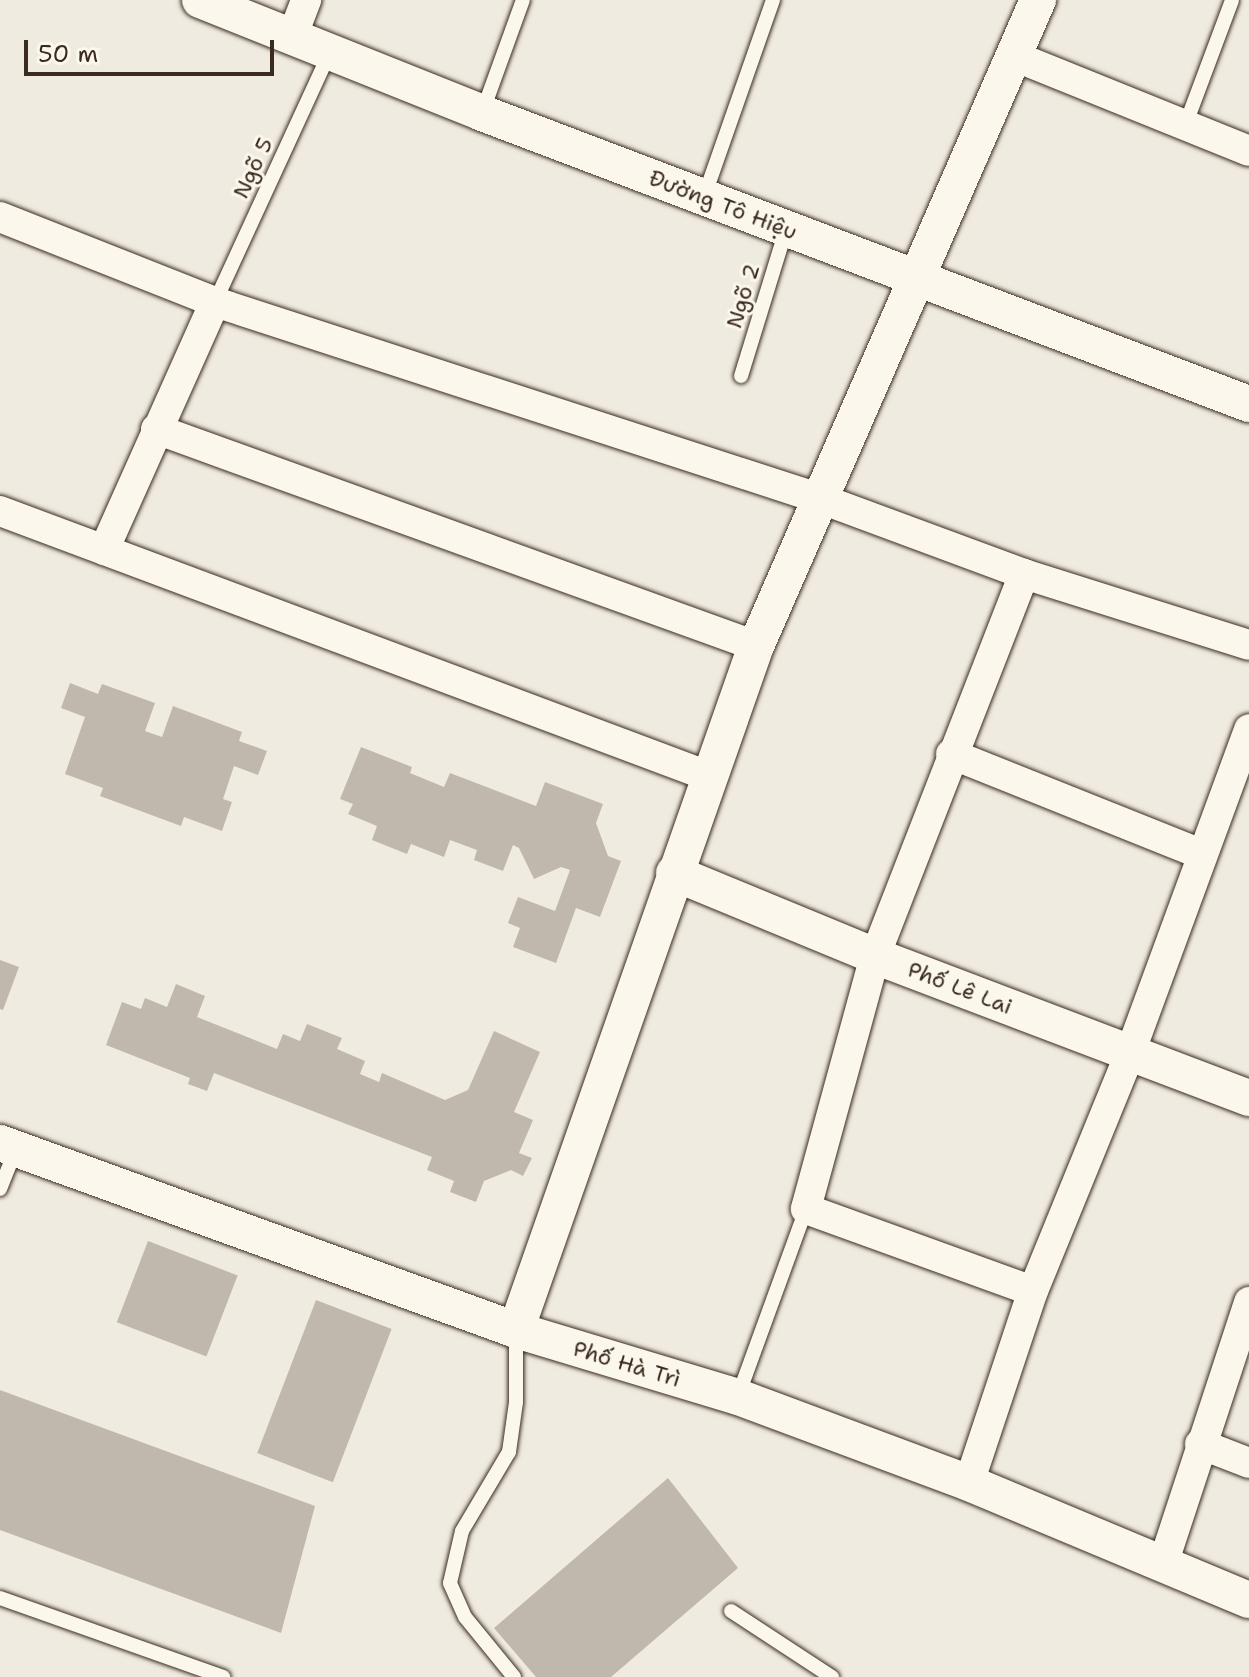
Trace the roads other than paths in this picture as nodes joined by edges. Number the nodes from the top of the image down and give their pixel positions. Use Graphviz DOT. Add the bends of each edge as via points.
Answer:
graph roads {
  1 [pos="200,0"];
  2 [pos="306,0"];
  3 [pos="523,0"];
  4 [pos="773,0"];
  5 [pos="1038,0"];
  6 [pos="1232,0"];
  7 [pos="292,37"];
  8 [pos="331,52"];
  9 [pos="1014,56"];
  10 [pos="482,113"];
  11 [pos="1185,126"];
  12 [pos="1249,151"];
  13 [pos="704,198"];
  14 [pos="0,217"];
  15 [pos="786,230"];
  16 [pos="914,274"];
  17 [pos="215,302"];
  18 [pos="741,376"];
  19 [pos="1249,404"];
  20 [pos="156,429"];
  21 [pos="824,500"];
  22 [pos="0,511"];
  23 [pos="104,550"];
  24 [pos="1024,574"];
  25 [pos="1249,645"];
  26 [pos="756,646"];
  27 [pos="1249,729"];
  28 [pos="951,754"];
  29 [pos="711,777"];
  30 [pos="1199,853"];
  31 [pos="674,873"];
  32 [pos="875,956"];
  33 [pos="1130,1053"];
  34 [pos="1249,1098"];
  35 [pos="8,1146"];
  36 [pos="0,1189"];
  37 [pos="806,1209"];
  38 [pos="1033,1291"];
  39 [pos="1249,1302"];
  40 [pos="516,1330"];
  41 [pos="1243,1342"];
  42 [pos="738,1397"];
  43 [pos="1200,1444"];
  44 [pos="1249,1463"];
  45 [pos="969,1483"];
  46 [pos="1163,1564"];
  47 [pos="0,1598"];
  48 [pos="1249,1600"];
  49 [pos="731,1611"];
  50 [pos="223,1677"];
  51 [pos="514,1677"];
  52 [pos="832,1677"];
  1 -- 7 [label="street, Đường Tô Hiệu"];
  2 -- 7 [label="street"];
  3 -- 10 [label="lane"];
  4 -- 13 [label="lane"];
  5 -- 9 [label="street"];
  6 -- 11 [label="lane"];
  7 -- 8 [label="street, Đường Tô Hiệu"];
  8 -- 10 [label="street, Đường Tô Hiệu"];
  8 -- 17 [label="lane, Ngõ 5"];
  9 -- 11 [label="street"];
  9 -- 16 [label="street"];
  10 -- 13 [label="street, Đường Tô Hiệu"];
  11 -- 12 [label="street"];
  13 -- 15 [label="street, Đường Tô Hiệu"];
  14 -- 17 [label="street"];
  15 -- 16 [label="street, Đường Tô Hiệu"];
  15 -- 18 [label="lane, Ngõ 2"];
  16 -- 19 [label="street, Đường Tô Hiệu"];
  16 -- 21 [label="street"];
  17 -- 20 [label="street"];
  17 -- 21 [label="street"];
  20 -- 23 [label="street"];
  20 -- 26 [label="street"];
  21 -- 24 [label="street"];
  21 -- 26 [label="street"];
  22 -- 23 [label="street"];
  23 -- 29 [label="street"];
  24 -- 25 [label="street"];
  24 -- 28 [label="street"];
  26 -- 29 [label="street"];
  27 -- 30 [label="street"];
  28 -- 30 [label="street"];
  28 -- 32 [label="street"];
  29 -- 31 [label="street"];
  30 -- 33 [label="street"];
  31 -- 32 [label="street, Phố Lê Lai"];
  31 -- 40 [label="street"];
  32 -- 33 [label="street, Phố Lê Lai"];
  32 -- 37 [label="street"];
  33 -- 34 [label="street, Phố Lê Lai"];
  33 -- 38 [label="street"];
  35 -- 36 [label="lane"];
  35 -- 40 [label="street, Phố Hà Trì"];
  37 -- 38 [label="street"];
  37 -- 42 [label="lane"];
  38 -- 45 [label="street"];
  39 -- 41 [label="street"];
  40 -- 42 [label="street, Phố Hà Trì"];
  40 -- 51 [label="lane" via="516,1402 509,1452 462,1531 450,1583 465,1617"];
  41 -- 43 [label="street"];
  42 -- 45 [label="street, Phố Hà Trì"];
  43 -- 44 [label="street"];
  43 -- 46 [label="street"];
  45 -- 46 [label="street, Phố Hà Trì"];
  46 -- 48 [label="street, Phố Hà Trì"];
  47 -- 50 [label="lane"];
  49 -- 52 [label="lane"];
}
